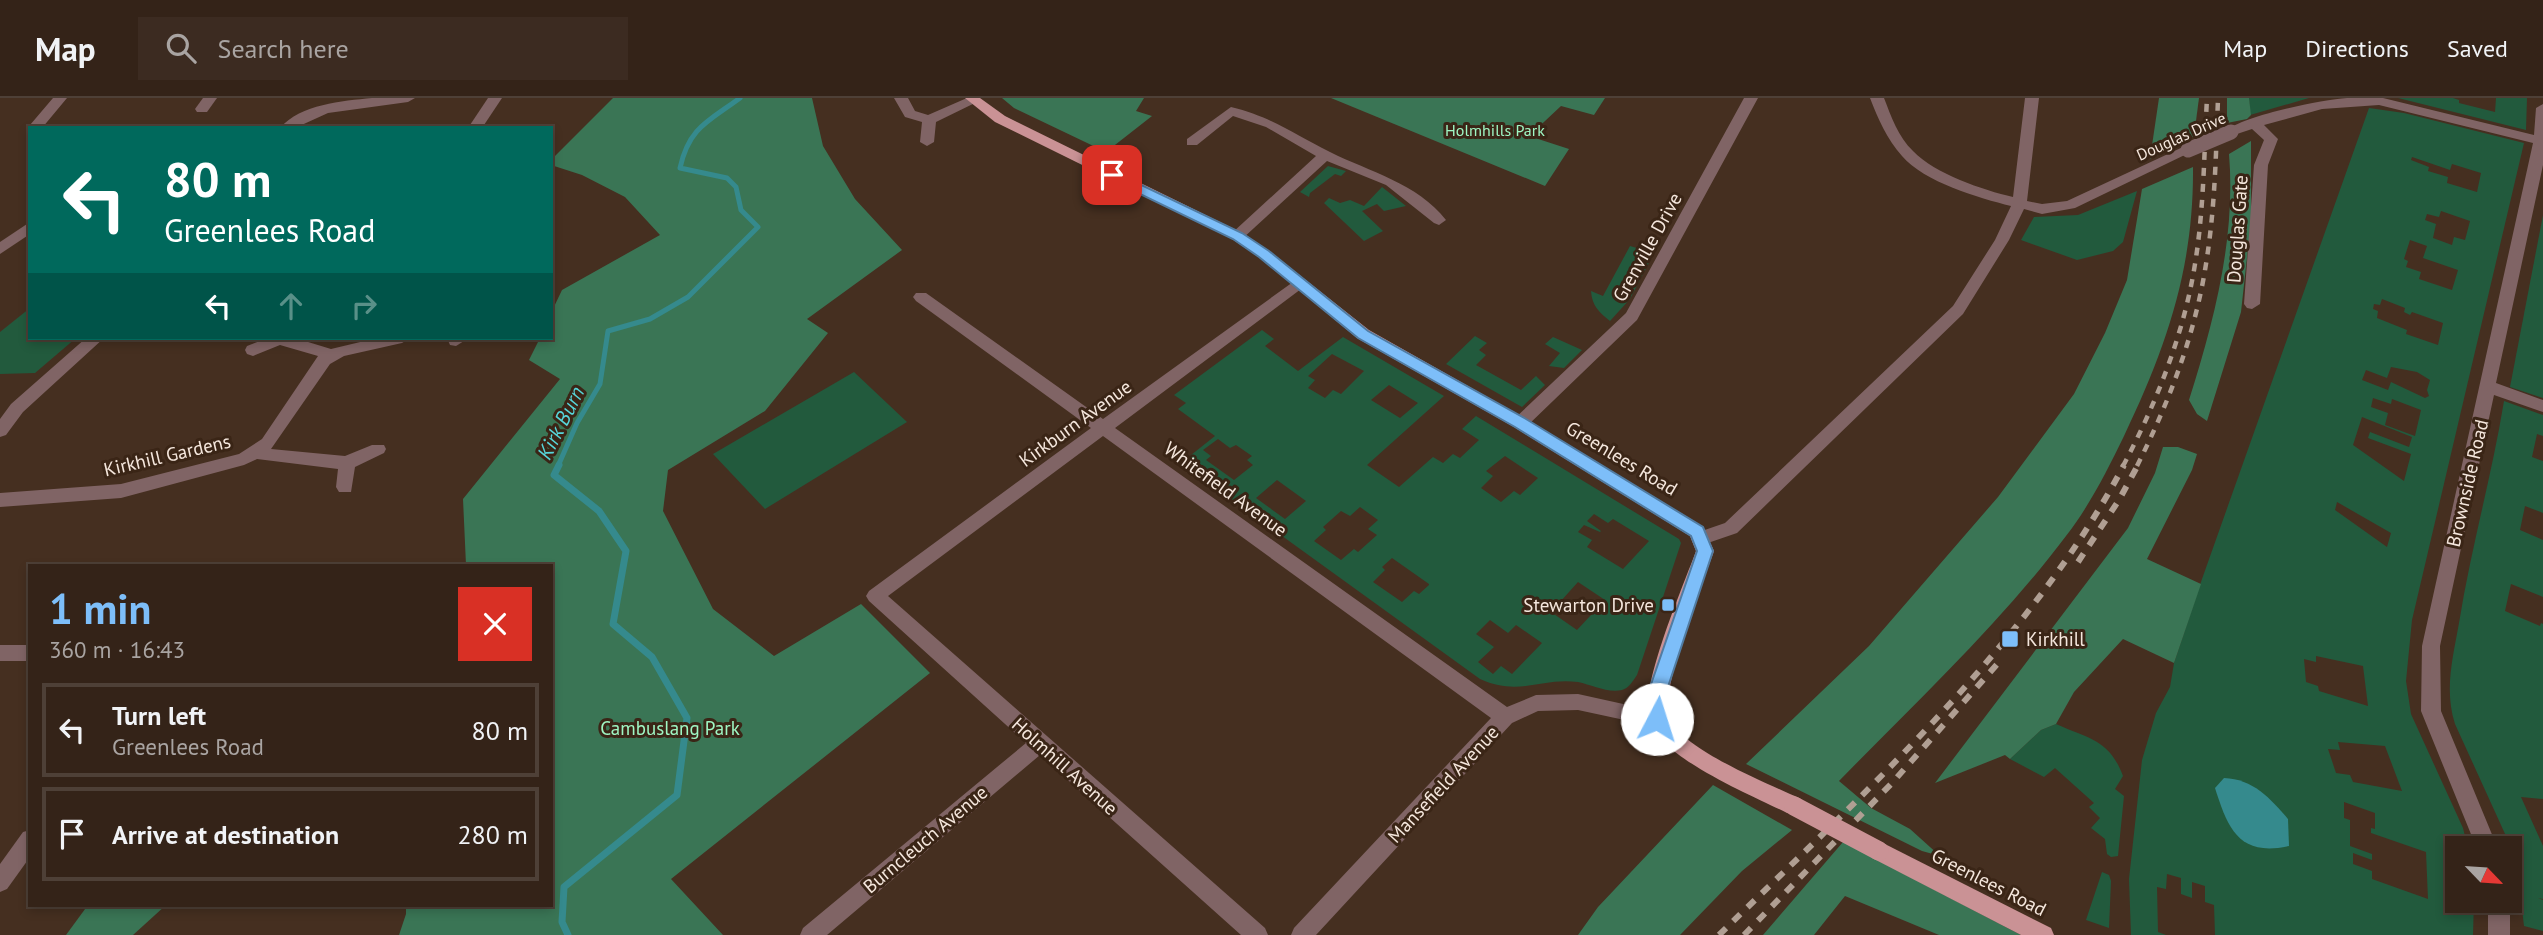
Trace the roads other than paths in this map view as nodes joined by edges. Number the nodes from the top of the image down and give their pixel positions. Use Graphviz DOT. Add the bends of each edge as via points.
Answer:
graph roads {
  1 [pos="60,98"];
  2 [pos="408,98"];
  3 [pos="495,98"];
  4 [pos="901,98"];
  5 [pos="1751,98"];
  6 [pos="1877,98"];
  7 [pos="2032,98"];
  8 [pos="390,99"];
  9 [pos="973,99"];
  10 [pos="2543,108"];
  11 [pos="929,120"];
  12 [pos="2254,123"];
  13 [pos="37,126"];
  14 [pos="288,126"];
  15 [pos="476,126"];
  16 [pos="2542,141"];
  17 [pos="927,142"];
  18 [pos="1192,142"];
  19 [pos="1325,155"];
  20 [pos="2019,205"];
  21 [pos="1439,220"];
  22 [pos="28,228"];
  23 [pos="1237,236"];
  24 [pos="0,249"];
  25 [pos="1300,282"];
  26 [pos="921,297"];
  27 [pos="2252,304"];
  28 [pos="94,340"];
  29 [pos="279,340"];
  30 [pos="286,340"];
  31 [pos="392,340"];
  32 [pos="253,350"];
  33 [pos="329,356"];
  34 [pos="2489,387"];
  35 [pos="2543,407"];
  36 [pos="1520,423"];
  37 [pos="1105,427"];
  38 [pos="0,431"];
  39 [pos="377,449"];
  40 [pos="258,452"];
  41 [pos="347,463"];
  42 [pos="345,487"];
  43 [pos="0,500"];
  44 [pos="1702,538"];
  45 [pos="875,596"];
  46 [pos="0,653"];
  47 [pos="28,653"];
  48 [pos="1505,717"];
  49 [pos="1657,719"];
  50 [pos="1040,744"];
  51 [pos="2482,836"];
  52 [pos="28,842"];
  53 [pos="0,882"];
  54 [pos="2499,914"];
  55 [pos="811,935"];
  56 [pos="1257,935"];
  57 [pos="1303,935"];
  58 [pos="2043,935"];
  59 [pos="2499,935"];
  1 -- 13 [label="street"];
  2 -- 8 [label="street"];
  3 -- 15 [label="street"];
  4 -- 11 [label="street" via="909,114"];
  5 -- 36 [label="street, Grenville Drive" via="1632,316"];
  6 -- 20 [label="street, Douglas Drive" via="1888,127 1908,155 1940,176"];
  7 -- 20 [label="street"];
  8 -- 14 [label="street" via="313,113"];
  9 -- 11 [label="street"];
  9 -- 23 [label="main road, Greenlees Road" via="1000,119"];
  10 -- 16 [label="street, Brownside Road"];
  11 -- 17 [label="street"];
  12 -- 16 [label="street, Douglas Drive" via="2300,107 2354,100"];
  12 -- 20 [label="street, Douglas Drive, bridge" via="2070,205 2042,209"];
  12 -- 27 [label="street, Douglas Gate" via="2271,139 2261,165"];
  16 -- 34 [label="street, Brownside Road"];
  18 -- 19 [label="street" via="1231,111 1271,124"];
  19 -- 21 [label="street" via="1391,182"];
  19 -- 23 [label="street"];
  20 -- 44 [label="street" via="1958,310 1731,528"];
  22 -- 24 [label="street"];
  23 -- 25 [label="main road, Greenlees Road"];
  25 -- 36 [label="main road, Greenlees Road" via="1363,334"];
  25 -- 37 [label="street, Kirkburn Avenue"];
  26 -- 37 [label="street, Whitefield Avenue"];
  28 -- 38 [label="street" via="17,408"];
  29 -- 32 [label="street"];
  30 -- 33 [label="street"];
  31 -- 33 [label="street"];
  33 -- 40 [label="street, Kirkhill Gardens"];
  34 -- 35 [label="street"];
  34 -- 51 [label="street, Brownside Road" via="2431,646 2429,693 2435,726"];
  36 -- 44 [label="main road, Greenlees Road" via="1689,525"];
  37 -- 45 [label="street, Kirkburn Avenue"];
  37 -- 48 [label="street, Whitefield Avenue"];
  39 -- 41 [label="street"];
  40 -- 41 [label="street, Kirkhill Gardens"];
  40 -- 43 [label="street, Kirkhill Gardens" via="121,491"];
  41 -- 42 [label="street"];
  44 -- 49 [label="main road" via="1705,551 1657,693"];
  45 -- 50 [label="street, Holmhill Avenue"];
  46 -- 47 [label="street"];
  48 -- 49 [label="street, Mansefield Avenue" via="1536,703 1578,702"];
  48 -- 57 [label="street, Mansefield Avenue"];
  49 -- 58 [label="main road, Greenlees Road, bridge" via="1673,740"];
  50 -- 55 [label="street, Burncleuch Avenue"];
  50 -- 56 [label="street, Holmhill Avenue"];
  52 -- 53 [label="street"];
  54 -- 59 [label="street"];
}
